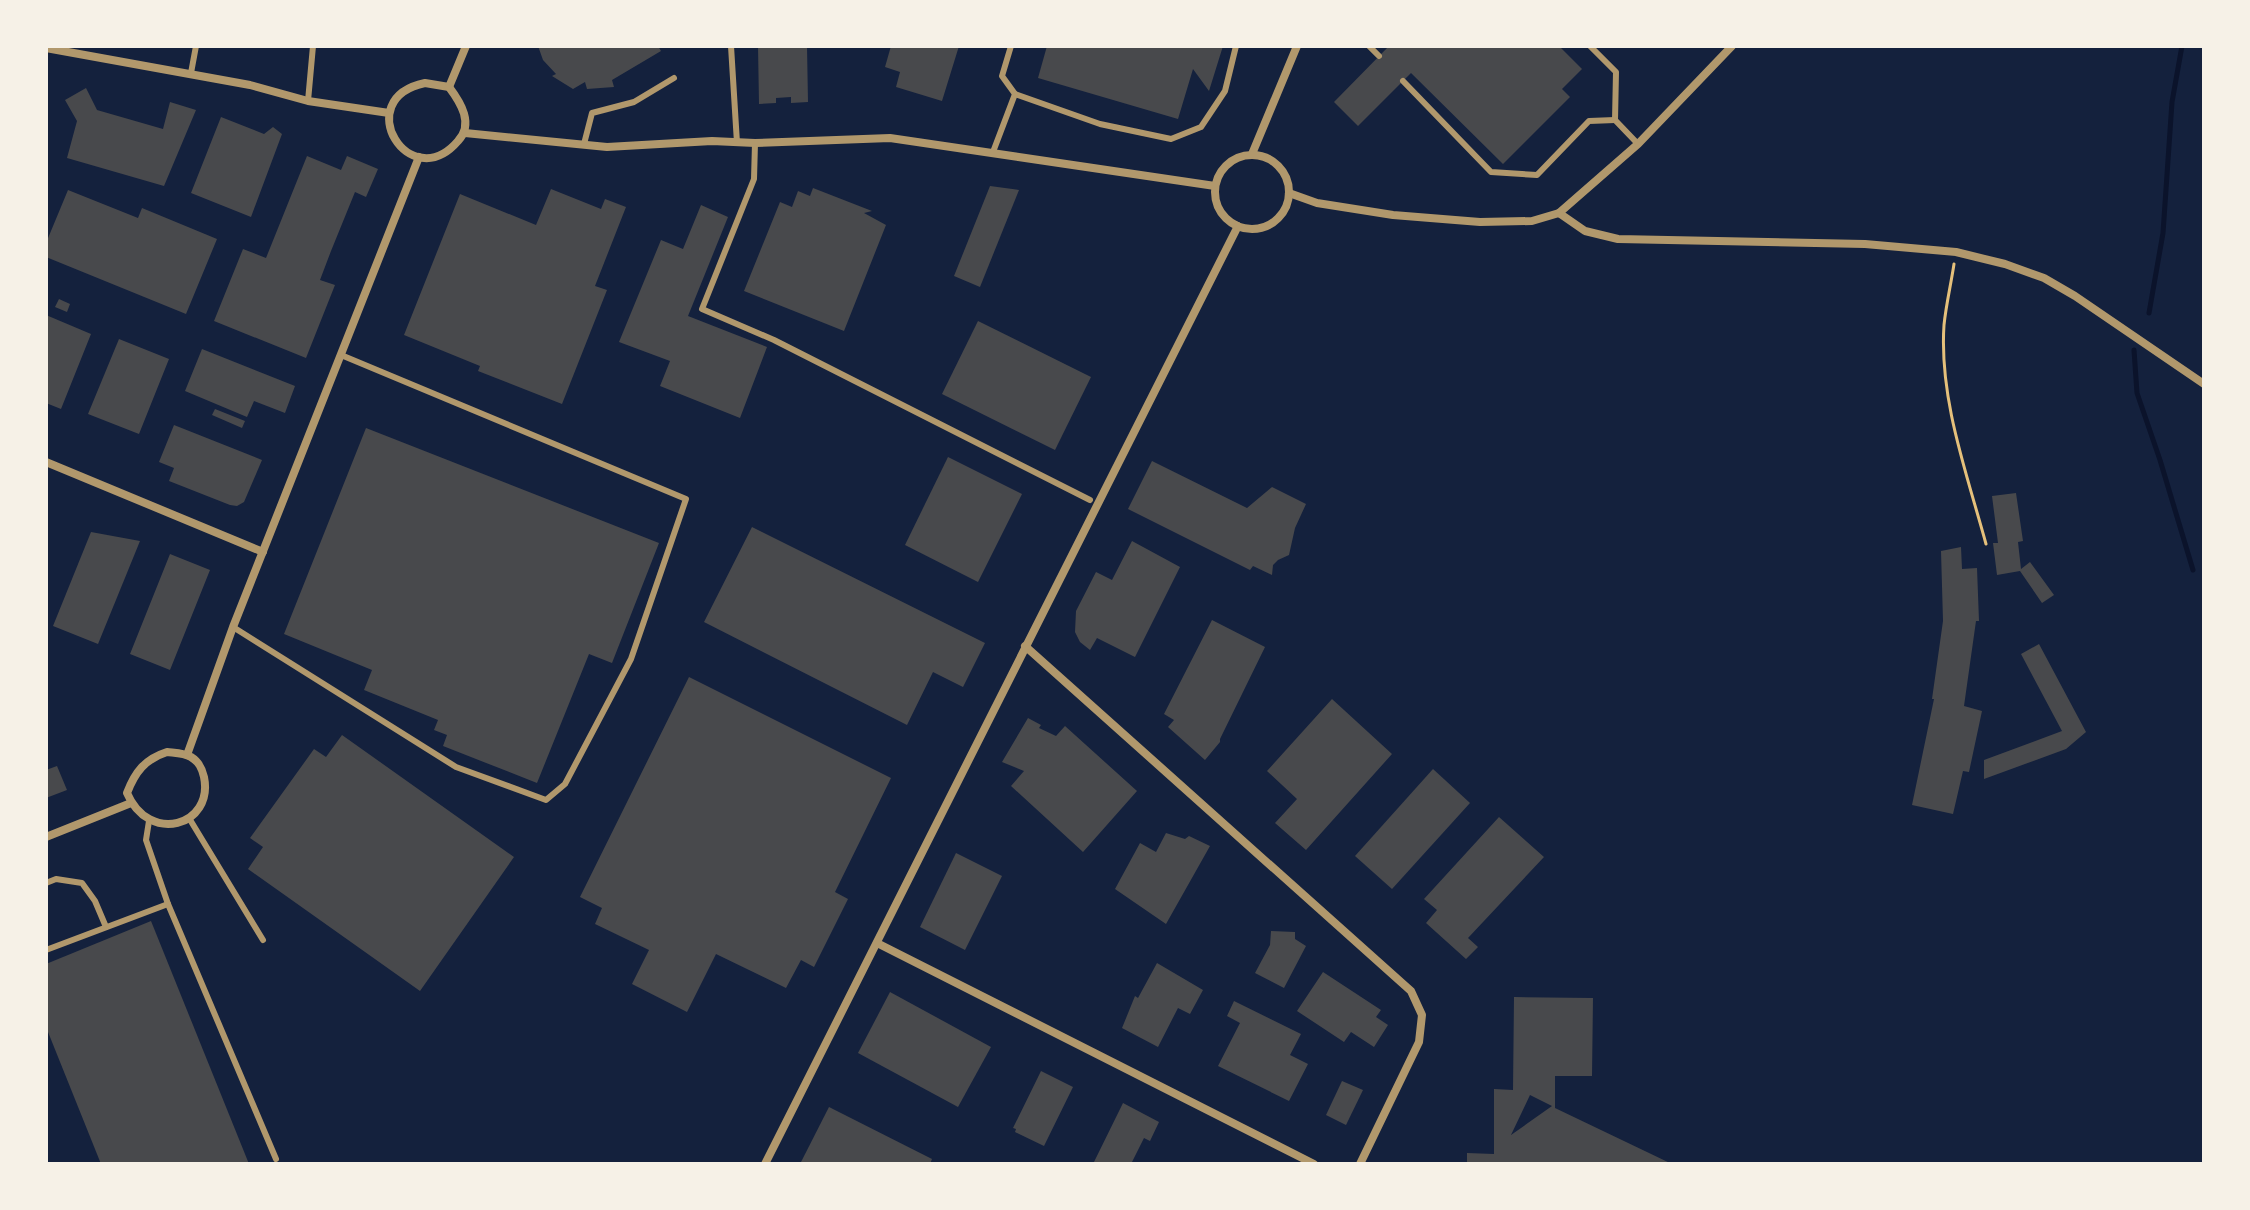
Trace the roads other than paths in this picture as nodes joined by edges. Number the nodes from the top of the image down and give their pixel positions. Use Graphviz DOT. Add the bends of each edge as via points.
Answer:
graph roads {
  1 [pos="196,46"];
  2 [pos="313,46"];
  3 [pos="466,46"];
  4 [pos="731,46"];
  5 [pos="1011,46"];
  6 [pos="1236,46"];
  7 [pos="1297,46"];
  8 [pos="1369,46"];
  9 [pos="1590,46"];
  10 [pos="1732,46"];
  11 [pos="46,48"];
  12 [pos="1379,56"];
  13 [pos="191,73"];
  14 [pos="674,78"];
  15 [pos="1403,81"];
  16 [pos="449,87"];
  17 [pos="1015,94"];
  18 [pos="308,101"];
  19 [pos="389,113"];
  20 [pos="1615,120"];
  21 [pos="465,133"];
  22 [pos="737,143"];
  23 [pos="755,143"];
  24 [pos="584,144"];
  25 [pos="1638,144"];
  26 [pos="993,152"];
  27 [pos="1252,154"];
  28 [pos="419,157"];
  29 [pos="1215,186"];
  30 [pos="1289,193"];
  31 [pos="1559,213"];
  32 [pos="1238,226"];
  33 [pos="341,355"];
  34 [pos="2204,384"];
  35 [pos="46,462"];
  36 [pos="1090,500"];
  37 [pos="263,552"];
  38 [pos="233,627"];
  39 [pos="1025,646"];
  40 [pos="187,755"];
  41 [pos="131,803"];
  42 [pos="189,818"];
  43 [pos="149,821"];
  44 [pos="46,837"];
  45 [pos="46,883"];
  46 [pos="168,904"];
  47 [pos="106,927"];
  48 [pos="263,940"];
  49 [pos="877,943"];
  50 [pos="46,950"];
  51 [pos="276,1159"];
  52 [pos="765,1164"];
  53 [pos="1314,1164"];
  54 [pos="1360,1164"];
  1 -- 13 [label="lane"];
  2 -- 18 [label="lane"];
  3 -- 16 [label="street"];
  4 -- 22 [label="lane"];
  5 -- 17 [label="lane" via="1002,76"];
  6 -- 17 [label="lane" via="1225,91 1201,127 1171,139 1100,124"];
  7 -- 27 [label="street"];
  8 -- 12 [label="lane"];
  9 -- 20 [label="lane" via="1616,72"];
  10 -- 25 [label="street"];
  11 -- 13 [label="street"];
  13 -- 18 [label="street"];
  14 -- 24 [label="lane" via="634,102 592,113"];
  15 -- 20 [label="lane" via="1491,172 1537,175 1589,121"];
  16 -- 19 [label="street" via="412,86"];
  16 -- 21 [label="street" via="464,113"];
  17 -- 26 [label="lane"];
  18 -- 19 [label="street"];
  19 -- 28 [label="street" via="397,145"];
  20 -- 25 [label="lane"];
  21 -- 24 [label="street"];
  21 -- 28 [label="street" via="439,157"];
  22 -- 23 [label="street"];
  22 -- 24 [label="street"];
  23 -- 26 [label="street" via="890,138"];
  23 -- 36 [label="lane" via="754,179 702,309"];
  25 -- 31 [label="street"];
  26 -- 29 [label="street"];
  27 -- 29 [label="street" via="1228,163"];
  27 -- 30 [label="street" via="1265,156 1282,169"];
  28 -- 33 [label="street"];
  29 -- 32 [label="street" via="1220,211"];
  30 -- 31 [label="street" via="1393,215 1480,222 1532,221"];
  30 -- 32 [label="street" via="1281,216 1271,224"];
  31 -- 34 [label="street" via="1585,231 1618,239 1837,242 1956,252 2005,264 2044,278"];
  32 -- 39 [label="street"];
  33 -- 37 [label="street"];
  33 -- 38 [label="lane" via="686,499 631,659 565,784 546,800 456,767"];
  35 -- 37 [label="street"];
  37 -- 38 [label="street"];
  38 -- 40 [label="street"];
  39 -- 49 [label="street"];
  39 -- 54 [label="street" via="1411,991 1422,1015 1419,1042"];
  40 -- 41 [label="street" via="167,752 146,762 127,793"];
  40 -- 42 [label="street" via="202,767 206,787"];
  41 -- 43 [label="street"];
  41 -- 44 [label="street"];
  42 -- 43 [label="street" via="163,824"];
  42 -- 48 [label="lane"];
  43 -- 46 [label="lane" via="146,840"];
  45 -- 47 [label="lane" via="82,883"];
  46 -- 47 [label="lane"];
  46 -- 51 [label="lane"];
  47 -- 50 [label="lane"];
  49 -- 52 [label="street"];
  49 -- 53 [label="street"];
}
